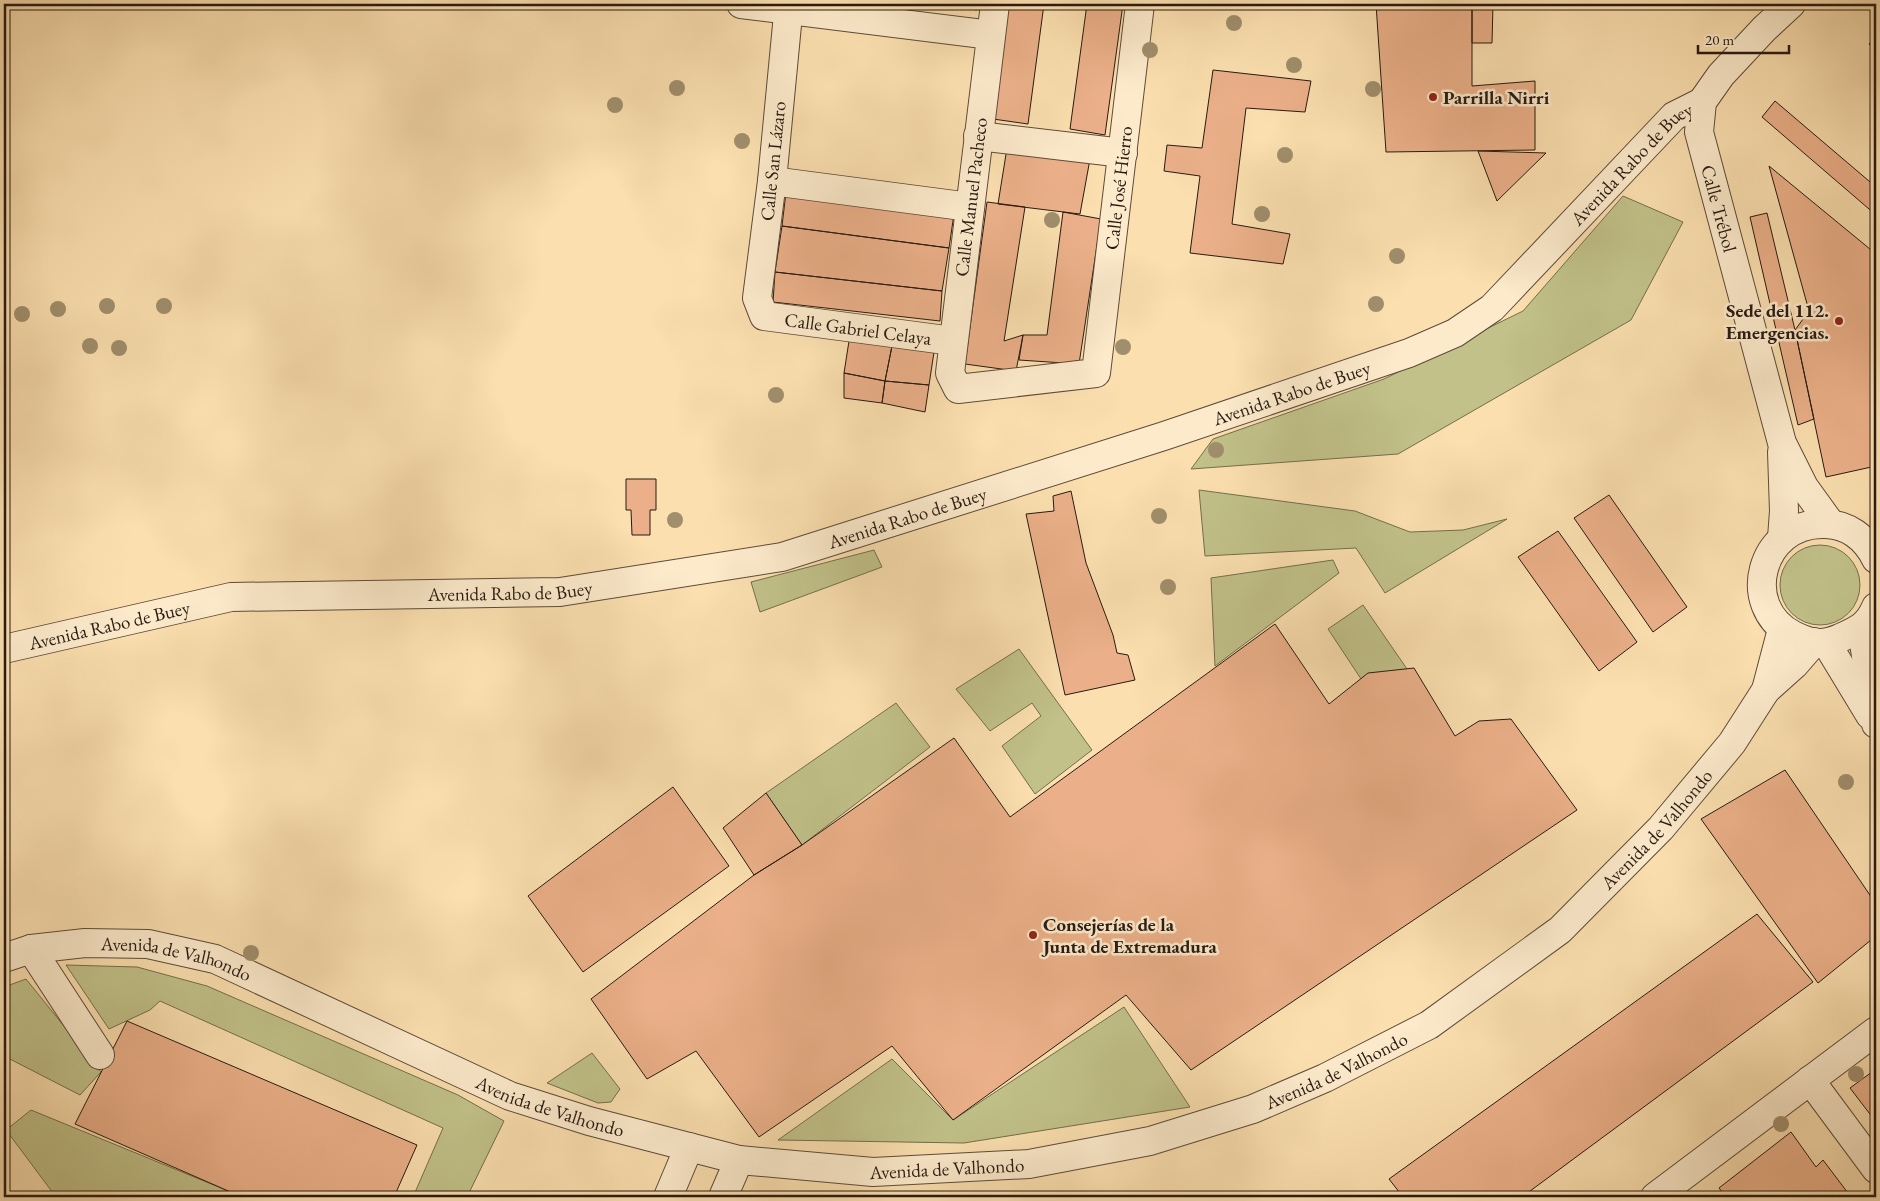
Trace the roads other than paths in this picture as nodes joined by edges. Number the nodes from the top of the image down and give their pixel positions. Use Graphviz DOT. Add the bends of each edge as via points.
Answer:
graph roads {
  1 [pos="742,4"];
  2 [pos="995,4"];
  3 [pos="1140,4"];
  4 [pos="1791,4"];
  5 [pos="789,7"];
  6 [pos="991,35"];
  7 [pos="1702,102"];
  8 [pos="978,136"];
  9 [pos="1123,153"];
  10 [pos="772,181"];
  11 [pos="970,207"];
  12 [pos="764,316"];
  13 [pos="953,341"];
  14 [pos="958,389"];
  15 [pos="1782,442"];
  16 [pos="1830,523"];
  17 [pos="1782,538"];
  18 [pos="1876,559"];
  19 [pos="1869,618"];
  20 [pos="1782,629"];
  21 [pos="1821,643"];
  22 [pos="4,650"];
  23 [pos="1766,690"];
  24 [pos="1876,724"];
  25 [pos="31,949"];
  26 [pos="4,958"];
  27 [pos="1876,1031"];
  28 [pos="100,1056"];
  29 [pos="1810,1080"];
  30 [pos="689,1147"];
  31 [pos="739,1160"];
  32 [pos="1876,1169"];
  33 [pos="668,1197"];
  34 [pos="723,1197"];
  35 [pos="1655,1197"];
  1 -- 5 [label="street"];
  2 -- 6 [label="street, Calle Manuel Pacheco"];
  3 -- 9 [label="street, Calle José Hierro"];
  4 -- 7 [label="street" via="1721,75"];
  5 -- 6 [label="street"];
  5 -- 10 [label="street, Calle San Lázaro"];
  6 -- 8 [label="street, Calle Manuel Pacheco"];
  7 -- 15 [label="street, Calle Trébol" via="1700,132"];
  7 -- 22 [label="street, Avenida Rabo de Buey" via="1674,116 1492,308 1455,333 1409,353 1164,436 782,557 560,592 231,597"];
  8 -- 9 [label="street"];
  8 -- 11 [label="street, Calle Manuel Pacheco"];
  9 -- 14 [label="street, Calle José Hierro" via="1096,373"];
  10 -- 11 [label="street"];
  10 -- 12 [label="street, Calle San Lázaro" via="757,298"];
  11 -- 13 [label="street, Calle Manuel Pacheco"];
  12 -- 13 [label="street, Calle Gabriel Celaya"];
  13 -- 14 [label="street, Calle Manuel Pacheco" via="950,373"];
  15 -- 16 [label="street, Calle Trébol" via="1804,487"];
  15 -- 17 [label="street, Calle Trébol"];
  16 -- 17 [label="street" via="1797,528"];
  16 -- 18 [label="street" via="1863,539"];
  17 -- 20 [label="street" via="1770,552 1763,568 1761,587 1765,604"];
  19 -- 21 [label="street"];
  19 -- 24 [label="street"];
  20 -- 21 [label="street" via="1806,642"];
  20 -- 23 [label="street, Avenida de Valhondo"];
  21 -- 23 [label="street, Avenida de Valhondo"];
  21 -- 24 [label="street"];
  23 -- 31 [label="street, Avenida de Valhondo" via="1732,743 1660,828 1560,930 1429,1025 1325,1078 1253,1109 1150,1141 1029,1164 873,1172"];
  25 -- 26 [label="street, Avenida de Valhondo"];
  25 -- 28 [label="street"];
  25 -- 30 [label="street, Avenida de Valhondo" via="85,943 148,944 215,960 510,1096"];
  27 -- 29 [label="street"];
  29 -- 32 [label="street"];
  29 -- 35 [label="street"];
  30 -- 31 [label="street, Avenida de Valhondo"];
  30 -- 33 [label="street"];
  31 -- 34 [label="street"];
}
